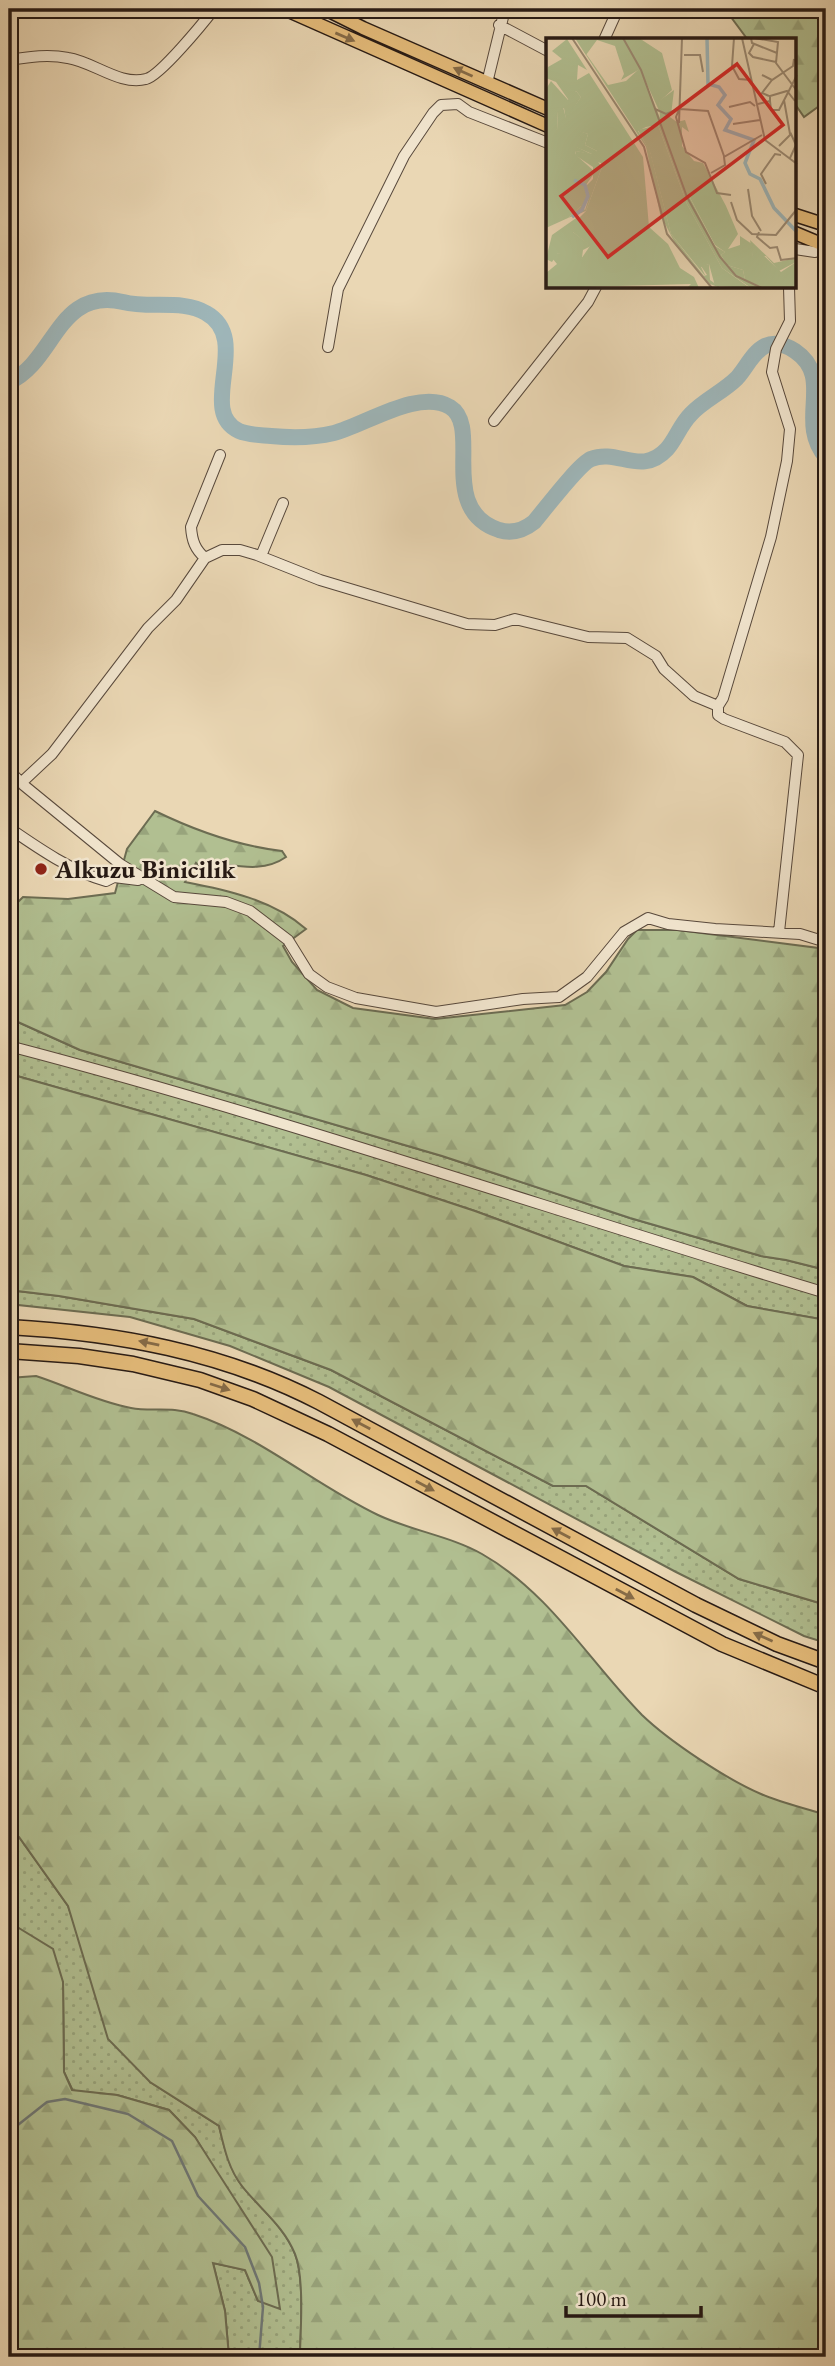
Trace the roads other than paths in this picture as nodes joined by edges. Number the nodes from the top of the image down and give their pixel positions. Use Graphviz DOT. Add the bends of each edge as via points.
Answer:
graph roads {
  1 [pos="214,9"];
  2 [pos="284,9"];
  3 [pos="326,9"];
  4 [pos="505,9"];
  5 [pos="618,9"];
  6 [pos="499,25"];
  7 [pos="605,38"];
  8 [pos="546,50"];
  9 [pos="9,60"];
  10 [pos="487,83"];
  11 [pos="546,108"];
  12 [pos="546,125"];
  13 [pos="546,143"];
  14 [pos="796,215"];
  15 [pos="826,225"];
  16 [pos="796,233"];
  17 [pos="826,247"];
  18 [pos="796,249"];
  19 [pos="595,289"];
  20 [pos="789,289"];
  21 [pos="328,347"];
  22 [pos="494,421"];
  23 [pos="220,455"];
  24 [pos="283,503"];
  25 [pos="261,556"];
  26 [pos="205,558"];
  27 [pos="718,706"];
  28 [pos="9,770"];
  29 [pos="21,783"];
  30 [pos="9,828"];
  31 [pos="149,883"];
  32 [pos="779,932"];
  33 [pos="826,942"];
  34 [pos="9,1046"];
  35 [pos="826,1293"];
  36 [pos="9,1327"];
  37 [pos="9,1351"];
  38 [pos="826,1662"];
  39 [pos="826,1686"];
  1 -- 9 [label="street" via="146,79 123,78 69,58"];
  2 -- 12 [label="main road, one-way"];
  10 -- 3 [label="main road, one-way"];
  4 -- 6 [label="street"];
  5 -- 7 [label="street"];
  6 -- 8 [label="street"];
  6 -- 10 [label="street"];
  10 -- 11 [label="main road"];
  13 -- 21 [label="street" via="458,104 441,105 404,156 338,289"];
  14 -- 15 [label="main road"];
  16 -- 17 [label="main road"];
  17 -- 18 [label="street"];
  19 -- 22 [label="street"];
  20 -- 27 [label="street" via="790,321 776,349 772,372 790,429 787,461 771,537"];
  23 -- 26 [label="street" via="191,527 192,539"];
  24 -- 25 [label="street"];
  25 -- 26 [label="street" via="222,550"];
  25 -- 27 [label="street" via="320,580 467,624 495,625 515,619 588,637 627,638 656,656 694,696"];
  26 -- 29 [label="street" via="51,754"];
  27 -- 32 [label="street" via="718,715 724,719 785,742 797,755"];
  28 -- 29 [label="street"];
  29 -- 31 [label="street"];
  30 -- 31 [label="street" via="93,877"];
  31 -- 32 [label="street" via="174,897 226,902 250,911 288,940 309,974 327,987 356,998 436,1012 559,997 587,977 624,932 648,918 668,924"];
  32 -- 33 [label="street"];
  34 -- 35 [label="street" via="426,1166"];
  38 -- 36 [label="highway, one-way" via="696,1605 274,1381 155,1344"];
  37 -- 39 [label="highway, one-way" via="133,1364 253,1399 328,1434 722,1644"];
}
